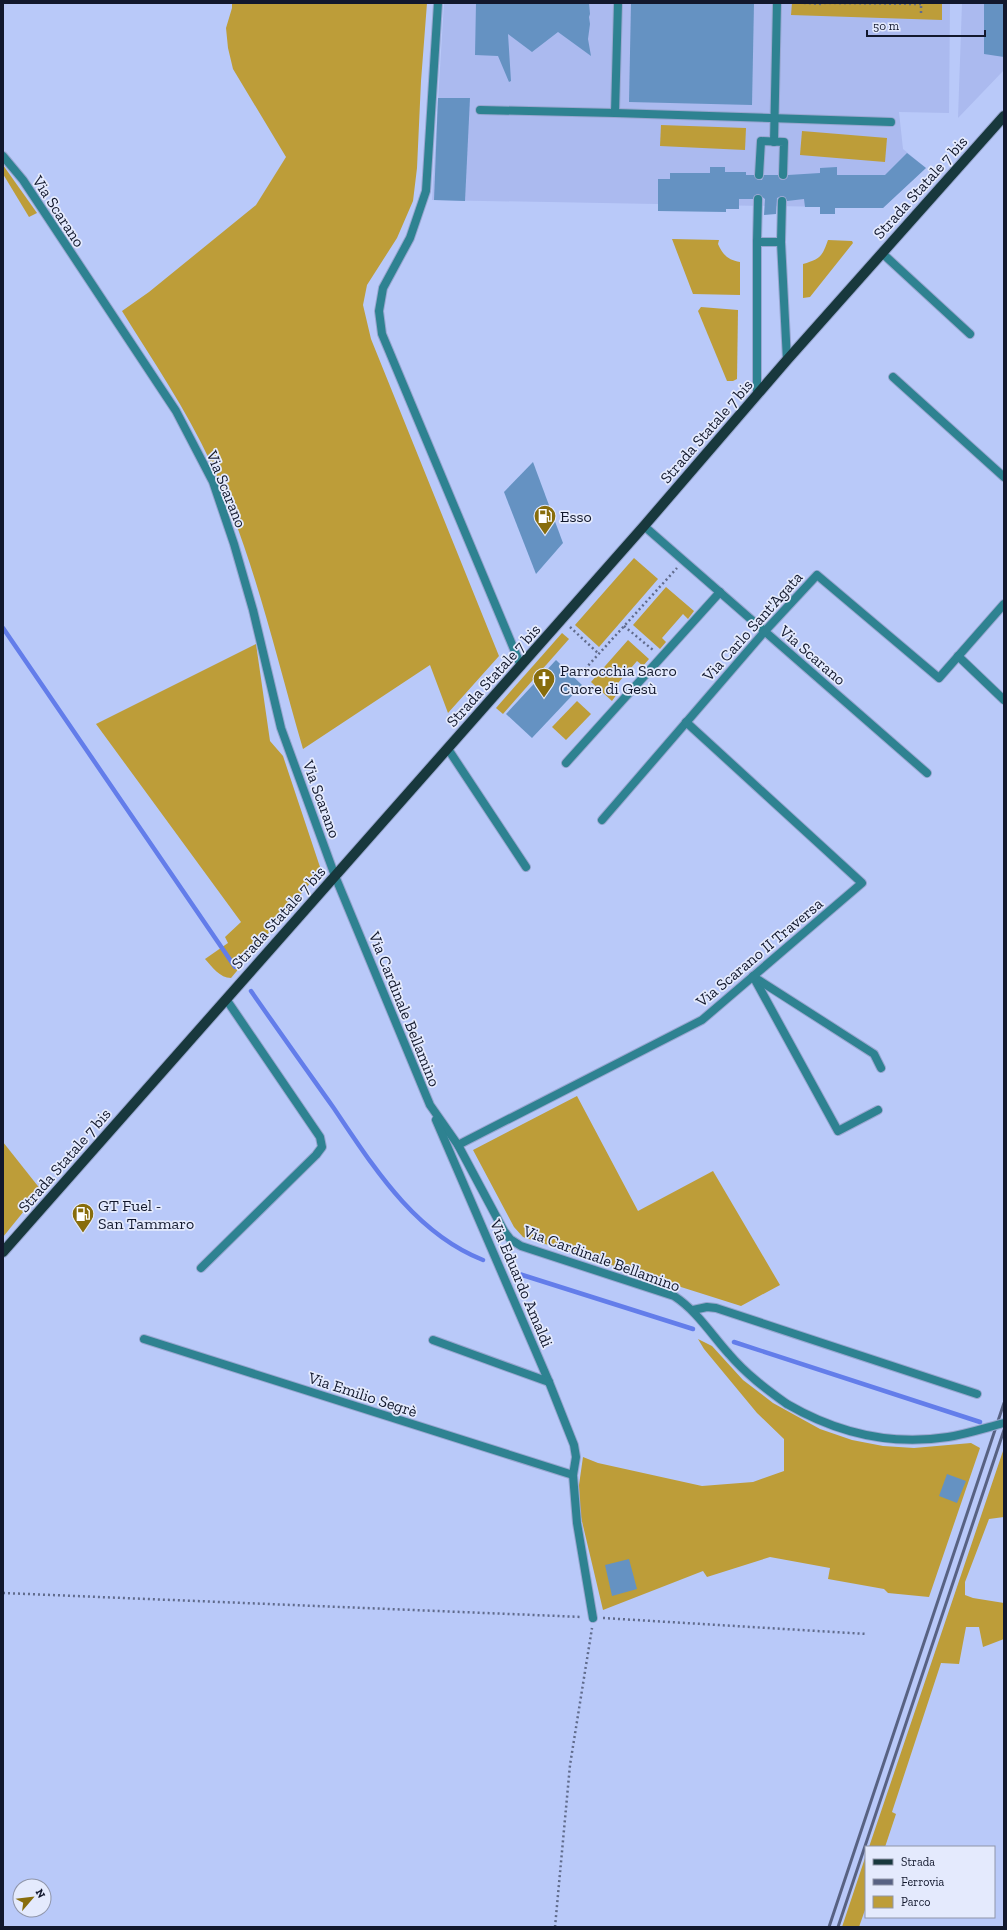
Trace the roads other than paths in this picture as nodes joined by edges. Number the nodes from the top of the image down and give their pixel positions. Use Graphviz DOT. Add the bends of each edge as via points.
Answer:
graph roads {
  1 [pos="438,3"];
  2 [pos="618,3"];
  3 [pos="777,3"];
  4 [pos="480,110"];
  5 [pos="616,113"];
  6 [pos="1004,116"];
  7 [pos="774,117"];
  8 [pos="891,122"];
  9 [pos="774,142"];
  10 [pos="3,156"];
  11 [pos="759,175"];
  12 [pos="783,175"];
  13 [pos="758,199"];
  14 [pos="782,201"];
  15 [pos="757,242"];
  16 [pos="780,242"];
  17 [pos="882,253"];
  18 [pos="970,334"];
  19 [pos="786,360"];
  20 [pos="893,377"];
  21 [pos="757,395"];
  22 [pos="1004,477"];
  23 [pos="644,526"];
  24 [pos="720,592"];
  25 [pos="1004,604"];
  26 [pos="765,631"];
  27 [pos="958,656"];
  28 [pos="521,666"];
  29 [pos="1004,700"];
  30 [pos="686,722"];
  31 [pos="448,749"];
  32 [pos="566,762"];
  33 [pos="927,773"];
  34 [pos="602,820"];
  35 [pos="526,867"];
  36 [pos="335,876"];
  37 [pos="753,976"];
  38 [pos="226,999"];
  39 [pos="881,1068"];
  40 [pos="430,1105"];
  41 [pos="878,1110"];
  42 [pos="458,1145"];
  43 [pos="3,1252"];
  44 [pos="202,1268"];
  45 [pos="693,1310"];
  46 [pos="144,1339"];
  47 [pos="433,1340"];
  48 [pos="549,1382"];
  49 [pos="977,1394"];
  50 [pos="1004,1423"];
  51 [pos="573,1475"];
  52 [pos="593,1618"];
  1 -- 28 [label="street" via="426,191 410,238 383,288 379,311 382,334"];
  2 -- 5 [label="street"];
  3 -- 7 [label="street"];
  4 -- 5 [label="street"];
  5 -- 7 [label="street"];
  6 -- 17 [label="main road, Strada Statale 7 bis"];
  7 -- 8 [label="street"];
  7 -- 9 [label="street"];
  9 -- 11 [label="street" via="761,141"];
  9 -- 12 [label="street" via="784,142"];
  10 -- 36 [label="street, Via Scarano" via="22,180 176,410 213,482 253,610 281,728"];
  13 -- 15 [label="street"];
  14 -- 16 [label="street"];
  15 -- 16 [label="street"];
  15 -- 21 [label="street"];
  16 -- 19 [label="street"];
  17 -- 18 [label="street"];
  17 -- 19 [label="main road, Strada Statale 7 bis"];
  19 -- 21 [label="main road, Strada Statale 7 bis"];
  20 -- 22 [label="street"];
  21 -- 23 [label="main road, Strada Statale 7 bis"];
  23 -- 24 [label="street, Via Scarano"];
  23 -- 28 [label="main road, Strada Statale 7 bis"];
  24 -- 26 [label="street, Via Scarano"];
  24 -- 32 [label="street"];
  25 -- 27 [label="street, Via Carlo Sant'Agata"];
  26 -- 27 [label="street, Via Carlo Sant'Agata" via="817,575 938,678"];
  26 -- 30 [label="street, Via Carlo Sant'Agata"];
  26 -- 33 [label="street, Via Scarano"];
  27 -- 29 [label="street"];
  28 -- 31 [label="main road, Strada Statale 7 bis"];
  30 -- 34 [label="street, Via Carlo Sant'Agata"];
  30 -- 37 [label="street, Via Scarano II Traversa" via="862,883"];
  31 -- 35 [label="street"];
  31 -- 36 [label="main road, Strada Statale 7 bis"];
  36 -- 38 [label="main road, Strada Statale 7 bis"];
  36 -- 40 [label="street, Via Cardinale Bellamino"];
  37 -- 39 [label="street" via="874,1054"];
  37 -- 41 [label="street" via="838,1131"];
  37 -- 42 [label="street, Via Scarano II Traversa" via="702,1020"];
  38 -- 43 [label="main road, Strada Statale 7 bis"];
  38 -- 44 [label="street" via="320,1137 322,1147"];
  40 -- 42 [label="street, Via Cardinale Bellamino"];
  40 -- 48 [label="street, Via Eduardo Amaldi"];
  42 -- 45 [label="street, Via Cardinale Bellamino" via="510,1239 521,1246 668,1293"];
  45 -- 49 [label="street, Via Cardinale Bellamino" via="716,1308"];
  45 -- 50 [label="street, bridge" via="748,1374 787,1404 831,1426 851,1433 887,1439 929,1439 948,1437"];
  46 -- 51 [label="street, Via Emilio Segrè"];
  47 -- 48 [label="street"];
  48 -- 51 [label="street, Via Eduardo Amaldi" via="574,1445 576,1457"];
  51 -- 52 [label="street, Via Eduardo Amaldi" via="577,1523"];
}
